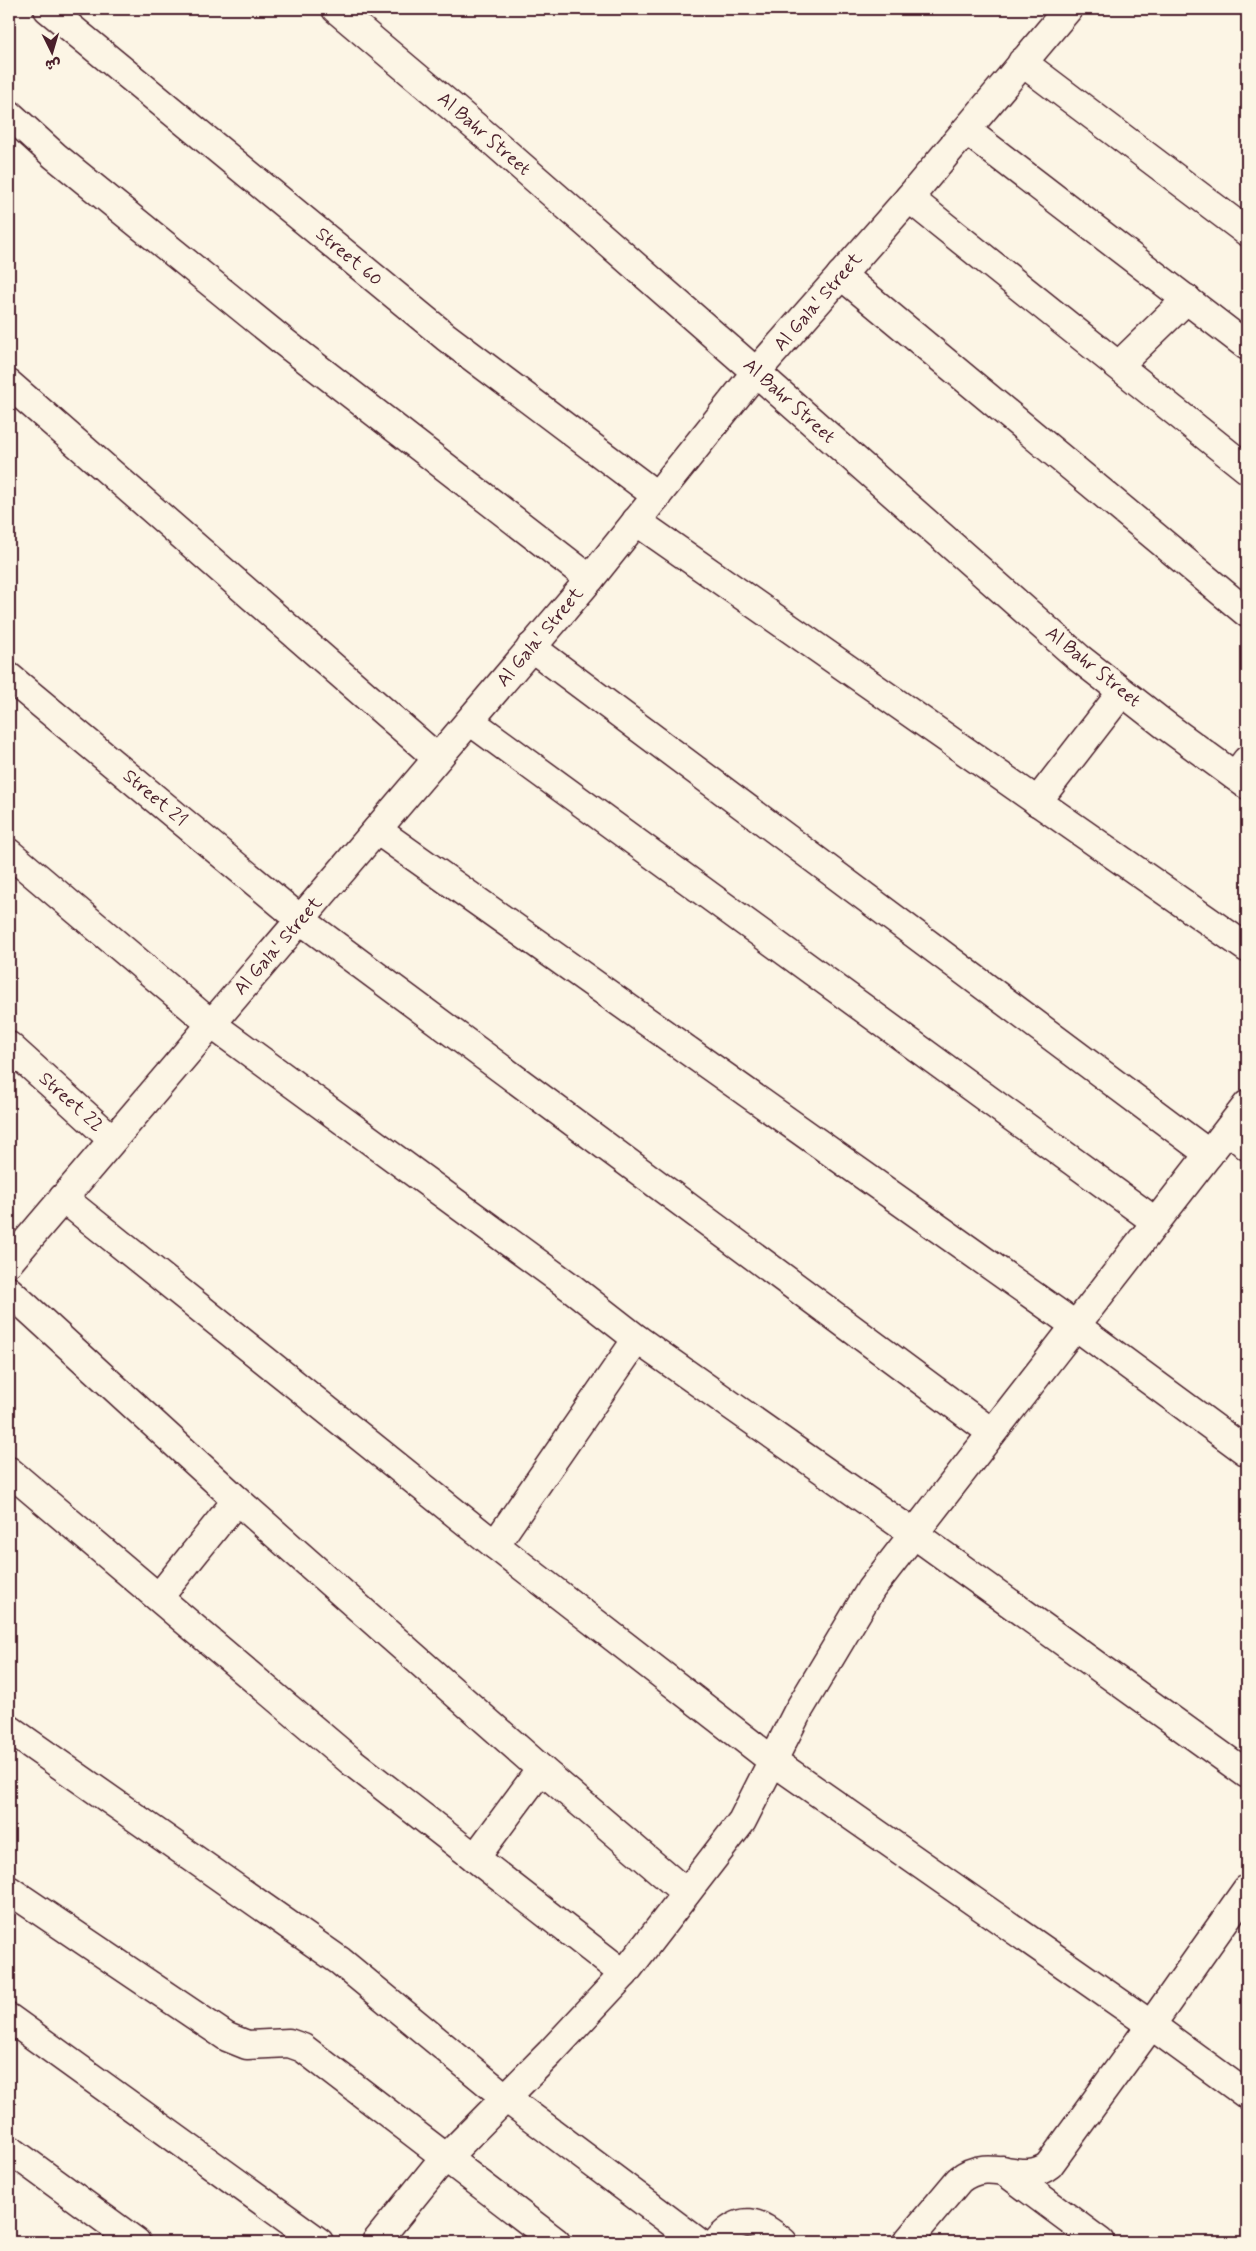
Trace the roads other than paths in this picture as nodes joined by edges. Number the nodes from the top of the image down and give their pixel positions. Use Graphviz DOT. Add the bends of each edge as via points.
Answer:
graph roads {
  1 [pos="48,9"];
  2 [pos="336,9"];
  3 [pos="1068,9"];
  4 [pos="1022,62"];
  5 [pos="9,114"];
  6 [pos="966,130"];
  7 [pos="908,198"];
  8 [pos="1247,232"];
  9 [pos="841,275"];
  10 [pos="1187,299"];
  11 [pos="1247,346"];
  12 [pos="1118,365"];
  13 [pos="756,372"];
  14 [pos="9,384"];
  15 [pos="1247,469"];
  16 [pos="657,496"];
  17 [pos="636,521"];
  18 [pos="590,579"];
  19 [pos="1247,613"];
  20 [pos="531,647"];
  21 [pos="9,677"];
  22 [pos="1122,692"];
  23 [pos="470,721"];
  24 [pos="437,758"];
  25 [pos="1243,774"];
  26 [pos="1037,802"];
  27 [pos="377,830"];
  28 [pos="9,853"];
  29 [pos="301,920"];
  30 [pos="1247,948"];
  31 [pos="210,1023"];
  32 [pos="9,1046"];
  33 [pos="1247,1105"];
  34 [pos="1238,1138"];
  35 [pos="112,1139"];
  36 [pos="1210,1154"];
  37 [pos="62,1198"];
  38 [pos="1156,1222"];
  39 [pos="9,1262"];
  40 [pos="9,1291"];
  41 [pos="1076,1326"];
  42 [pos="637,1339"];
  43 [pos="991,1432"];
  44 [pos="1247,1452"];
  45 [pos="9,1471"];
  46 [pos="237,1500"];
  47 [pos="914,1534"];
  48 [pos="495,1545"];
  49 [pos="159,1597"];
  50 [pos="9,1728"];
  51 [pos="773,1761"];
  52 [pos="542,1769"];
  53 [pos="1247,1774"];
  54 [pos="475,1858"];
  55 [pos="1247,1889"];
  56 [pos="9,1890"];
  57 [pos="686,1893"];
  58 [pos="624,1974"];
  59 [pos="9,2018"];
  60 [pos="1151,2025"];
  61 [pos="1247,2095"];
  62 [pos="506,2098"];
  63 [pos="9,2149"];
  64 [pos="447,2157"];
  65 [pos="1003,2170"];
  66 [pos="136,2242"];
  67 [pos="319,2242"];
  68 [pos="376,2242"];
  69 [pos="556,2242"];
  70 [pos="698,2242"];
  71 [pos="717,2242"];
  72 [pos="783,2242"];
  73 [pos="907,2242"];
  74 [pos="1100,2242"];
  1 -- 16 [label="street, Street 60" via="446,337"];
  2 -- 13 [label="street, Al Bahr Street"];
  3 -- 4 [label="street, Al Gala' Street"];
  4 -- 6 [label="street, Al Gala' Street"];
  4 -- 8 [label="street"];
  5 -- 18 [label="street" via="55,156 276,336"];
  6 -- 7 [label="street, Al Gala' Street"];
  6 -- 10 [label="street"];
  7 -- 9 [label="street, Al Gala' Street"];
  7 -- 12 [label="street"];
  9 -- 13 [label="street, Al Gala' Street"];
  9 -- 19 [label="street"];
  10 -- 11 [label="street"];
  10 -- 12 [label="street"];
  12 -- 15 [label="street"];
  13 -- 16 [label="street, Al Gala' Street"];
  13 -- 22 [label="street, Al Bahr Street" via="1072,652"];
  14 -- 24 [label="street"];
  16 -- 17 [label="street, Al Gala' Street"];
  17 -- 18 [label="street, Al Gala' Street"];
  17 -- 26 [label="street"];
  18 -- 20 [label="street, Al Gala' Street"];
  20 -- 23 [label="street, Al Gala' Street"];
  20 -- 36 [label="street"];
  21 -- 29 [label="street, Street 21"];
  22 -- 25 [label="street, Al Bahr Street"];
  22 -- 26 [label="street"];
  23 -- 24 [label="street, Al Gala' Street"];
  23 -- 38 [label="street"];
  24 -- 27 [label="street, Al Gala' Street"];
  26 -- 30 [label="street"];
  27 -- 29 [label="street, Al Gala' Street"];
  27 -- 41 [label="street"];
  28 -- 31 [label="street"];
  29 -- 31 [label="street, Al Gala' Street"];
  29 -- 43 [label="street, Street 21"];
  31 -- 35 [label="street, Al Gala' Street"];
  31 -- 42 [label="street" via="566,1283"];
  32 -- 35 [label="street, Street 22"];
  33 -- 34 [label="street"];
  34 -- 36 [label="street"];
  35 -- 37 [label="street, Al Gala' Street"];
  36 -- 38 [label="street"];
  37 -- 39 [label="street, Al Gala' Street"];
  37 -- 48 [label="street"];
  38 -- 41 [label="street"];
  40 -- 46 [label="street"];
  41 -- 43 [label="street"];
  41 -- 44 [label="street"];
  42 -- 47 [label="street"];
  42 -- 48 [label="street"];
  43 -- 47 [label="street"];
  45 -- 49 [label="street"];
  46 -- 49 [label="street"];
  46 -- 52 [label="street"];
  47 -- 51 [label="street" via="871,1589 797,1713"];
  47 -- 53 [label="street"];
  48 -- 51 [label="street"];
  49 -- 54 [label="street" via="352,1762"];
  50 -- 62 [label="street" via="340,1961"];
  51 -- 57 [label="street" via="742,1820"];
  51 -- 60 [label="street"];
  52 -- 54 [label="street"];
  52 -- 57 [label="street"];
  54 -- 58 [label="street"];
  55 -- 60 [label="street"];
  56 -- 64 [label="street" via="227,2037 247,2045 289,2043 303,2048"];
  57 -- 58 [label="street"];
  58 -- 62 [label="street"];
  59 -- 67 [label="street"];
  60 -- 61 [label="street"];
  60 -- 65 [label="street" via="1049,2165 1034,2173"];
  62 -- 64 [label="street"];
  62 -- 70 [label="street"];
  63 -- 66 [label="street"];
  64 -- 68 [label="street"];
  64 -- 69 [label="street"];
  65 -- 73 [label="street" via="980,2169 959,2180"];
  65 -- 74 [label="street"];
  71 -- 72 [label="street" via="727,2230 742,2222 757,2224"];
}
